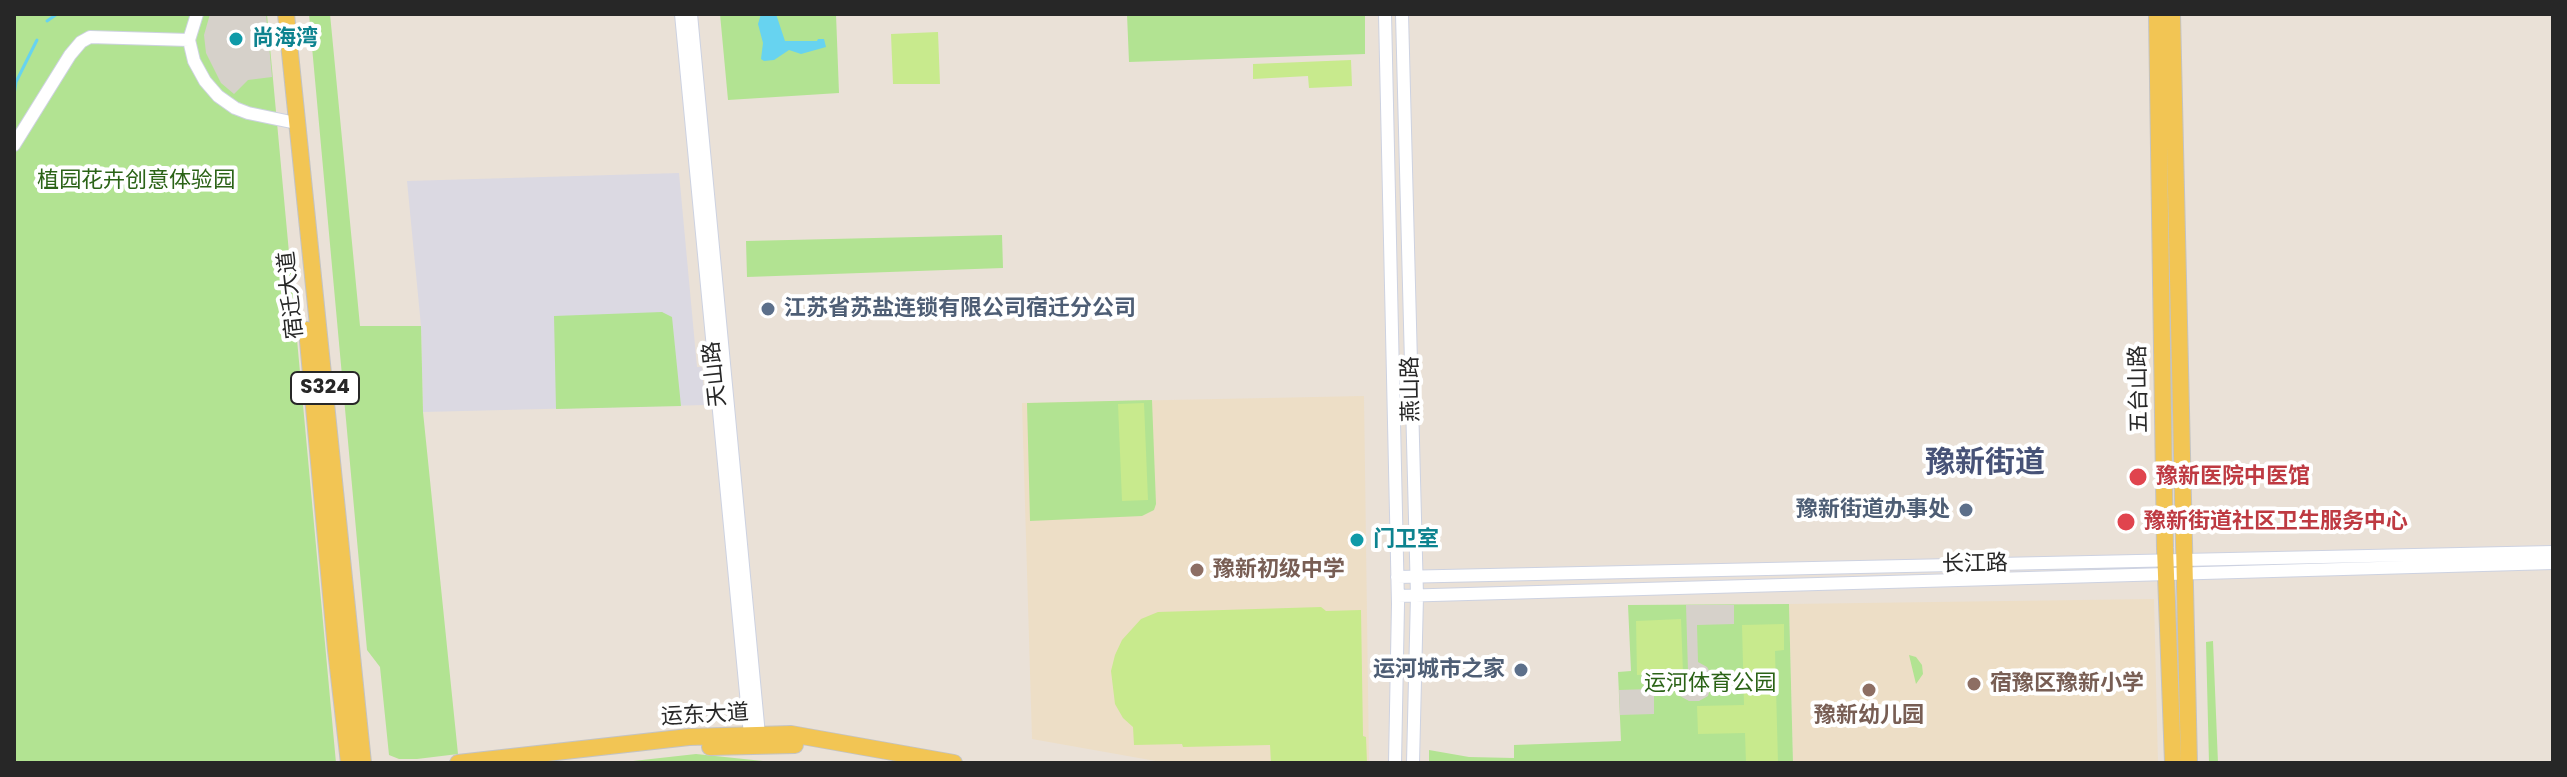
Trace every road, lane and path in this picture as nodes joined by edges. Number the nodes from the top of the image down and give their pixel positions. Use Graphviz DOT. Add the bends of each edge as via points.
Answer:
graph roads {
  1 [pos="197,14"];
  2 [pos="277,14"];
  3 [pos="286,14"];
  4 [pos="681,14"];
  5 [pos="691,14"];
  6 [pos="1385,14"];
  7 [pos="1402,14"];
  8 [pos="2157,14"];
  9 [pos="2172,14"];
  10 [pos="189,40"];
  11 [pos="292,123"];
  12 [pos="14,145"];
  13 [pos="2553,552"];
  14 [pos="2553,563"];
  15 [pos="2184,566"];
  16 [pos="2165,567"];
  17 [pos="1397,577"];
  18 [pos="1416,577"];
  19 [pos="1398,596"];
  20 [pos="1417,596"];
  21 [pos="754,735"];
  22 [pos="349,763"];
  23 [pos="363,763"];
  24 [pos="458,763"];
  25 [pos="545,763"];
  26 [pos="901,763"];
  27 [pos="954,763"];
  28 [pos="1395,763"];
  29 [pos="1413,763"];
  30 [pos="2173,763"];
  31 [pos="2189,763"];
  1 -- 10 [label="street"];
  2 -- 11 [label="main road, 宿迁大道 / S324"];
  3 -- 11 [label="main road, 宿迁大道 / S324"];
  4 -- 21 [label="street, 天山路"];
  5 -- 21 [label="street, 天山路"];
  6 -- 17 [label="street, 燕山路"];
  7 -- 18 [label="street, 燕山路"];
  8 -- 16 [label="main road, 五台山路"];
  9 -- 15 [label="main road, 五台山路"];
  10 -- 11 [label="street" via="194,61 218,96 248,113"];
  10 -- 12 [label="street" via="90,37 81,42"];
  11 -- 22 [label="main road, 宿迁大道 / S324"];
  11 -- 23 [label="main road, 宿迁大道 / S324"];
  13 -- 15 [label="street, 长江路"];
  14 -- 15 [label="street, 长江路"];
  15 -- 16 [label="street, 长江路"];
  15 -- 31 [label="main road, 五台山路"];
  16 -- 18 [label="street, 长江路"];
  16 -- 20 [label="street, 长江路"];
  16 -- 30 [label="main road, 五台山路"];
  17 -- 18 [label="street, 长江路"];
  17 -- 19 [label="street, 燕山路"];
  18 -- 20 [label="street, 燕山路"];
  19 -- 20 [label="street, 长江路"];
  19 -- 28 [label="street, 燕山路"];
  20 -- 29 [label="street, 燕山路"];
  21 -- 24 [label="main road, 运东大道" via="689,737"];
  21 -- 27 [label="main road, 运东大道" via="804,735"];
  25 -- 26 [label="main road, 运东大道" via="690,746 793,745"];
}
